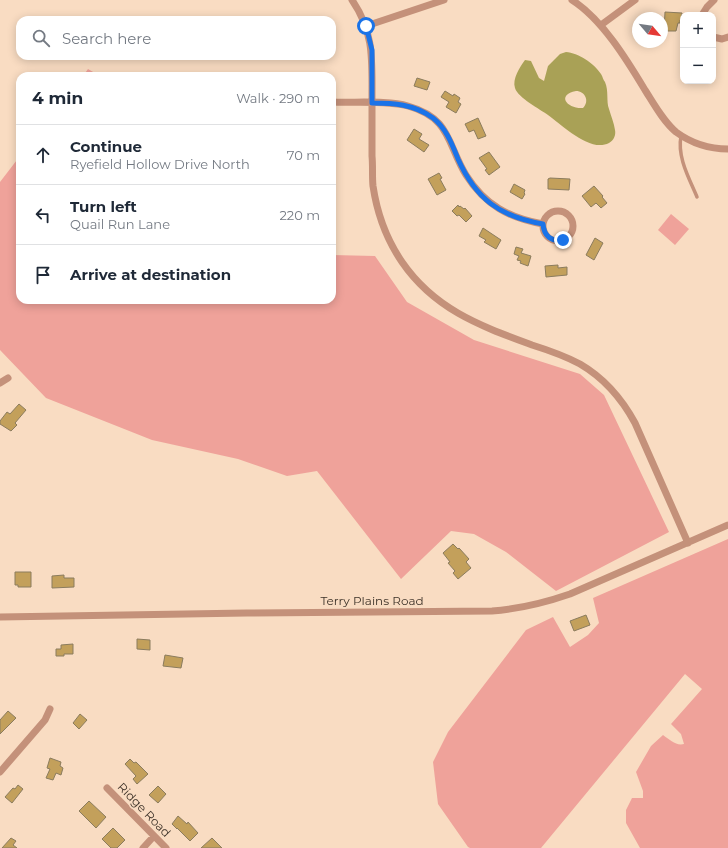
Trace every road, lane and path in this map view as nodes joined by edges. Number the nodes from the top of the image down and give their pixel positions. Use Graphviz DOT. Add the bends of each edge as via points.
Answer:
graph roads {
  1 [pos="352,0"];
  2 [pos="444,0"];
  3 [pos="572,0"];
  4 [pos="635,0"];
  5 [pos="714,0"];
  6 [pos="704,12"];
  7 [pos="601,25"];
  8 [pos="366,26"];
  9 [pos="728,37"];
  10 [pos="716,38"];
  11 [pos="336,102"];
  12 [pos="372,103"];
  13 [pos="682,135"];
  14 [pos="728,149"];
  15 [pos="697,197"];
  16 [pos="543,224"];
  17 [pos="8,378"];
  18 [pos="0,383"];
  19 [pos="728,525"];
  20 [pos="688,543"];
  21 [pos="0,617"];
  22 [pos="50,709"];
  23 [pos="0,772"];
  24 [pos="106,788"];
  25 [pos="154,836"];
  26 [pos="143,848"];
  27 [pos="166,848"];
  1 -- 8 [label="street"];
  2 -- 8 [label="street"];
  3 -- 7 [label="street"];
  4 -- 7 [label="street"];
  5 -- 6 [label="street"];
  7 -- 13 [label="street" via="664,119"];
  8 -- 12 [label="street" via="372,50"];
  9 -- 10 [label="street"];
  11 -- 12 [label="street"];
  12 -- 16 [label="street" via="397,103 424,112 433,118 449,137 465,174 485,199 514,217"];
  12 -- 20 [label="street" via="373,186 381,220 402,262 414,278 441,304 467,319 580,364 614,392 635,423"];
  13 -- 14 [label="street" via="694,142"];
  13 -- 15 [label="lane" via="681,156"];
  16 -- 16 [label="street" via="545,234 558,241 567,238 573,225 569,216 560,211 551,213"];
  17 -- 18 [label="street"];
  19 -- 20 [label="street, Terry Plains Road"];
  20 -- 21 [label="street, Terry Plains Road" via="570,594 514,609"];
  22 -- 23 [label="street" via="45,720"];
  24 -- 25 [label="street, Ridge Road"];
  25 -- 26 [label="street"];
  25 -- 27 [label="street, Ridge Road"];
}
